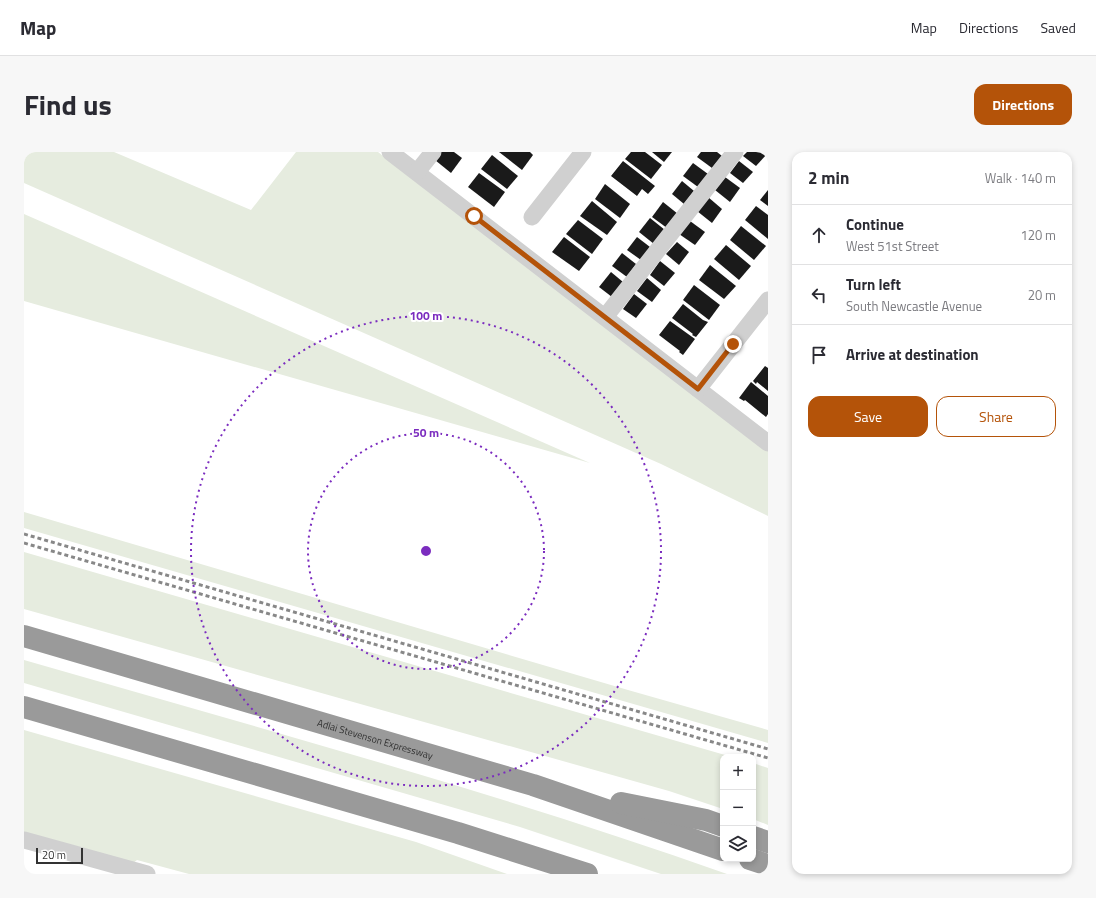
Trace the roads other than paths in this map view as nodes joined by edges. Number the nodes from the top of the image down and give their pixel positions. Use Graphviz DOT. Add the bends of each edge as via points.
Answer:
graph roads {
  1 [pos="390,152"];
  2 [pos="433,152"];
  3 [pos="583,152"];
  4 [pos="735,152"];
  5 [pos="417,172"];
  6 [pos="532,217"];
  7 [pos="768,300"];
  8 [pos="605,317"];
  9 [pos="698,389"];
  10 [pos="768,443"];
  11 [pos="24,636"];
  12 [pos="24,707"];
  13 [pos="533,785"];
  14 [pos="720,825"];
  15 [pos="756,838"];
  16 [pos="24,840"];
  17 [pos="768,842"];
  18 [pos="720,849"];
  19 [pos="756,861"];
  20 [pos="768,865"];
  21 [pos="147,874"];
  22 [pos="587,874"];
  1 -- 5 [label="street"];
  2 -- 5 [label="street"];
  3 -- 6 [label="street"];
  4 -- 8 [label="street"];
  5 -- 8 [label="street"];
  7 -- 9 [label="street"];
  8 -- 9 [label="street"];
  9 -- 10 [label="street"];
  11 -- 13 [label="highway, Adlai Stevenson Expressway"];
  12 -- 22 [label="highway" via="458,833"];
  13 -- 14 [label="highway"];
  13 -- 18 [label="highway, Adlai Stevenson Expressway"];
  15 -- 17 [label="highway"];
  16 -- 21 [label="street"];
  19 -- 20 [label="highway"];
}
